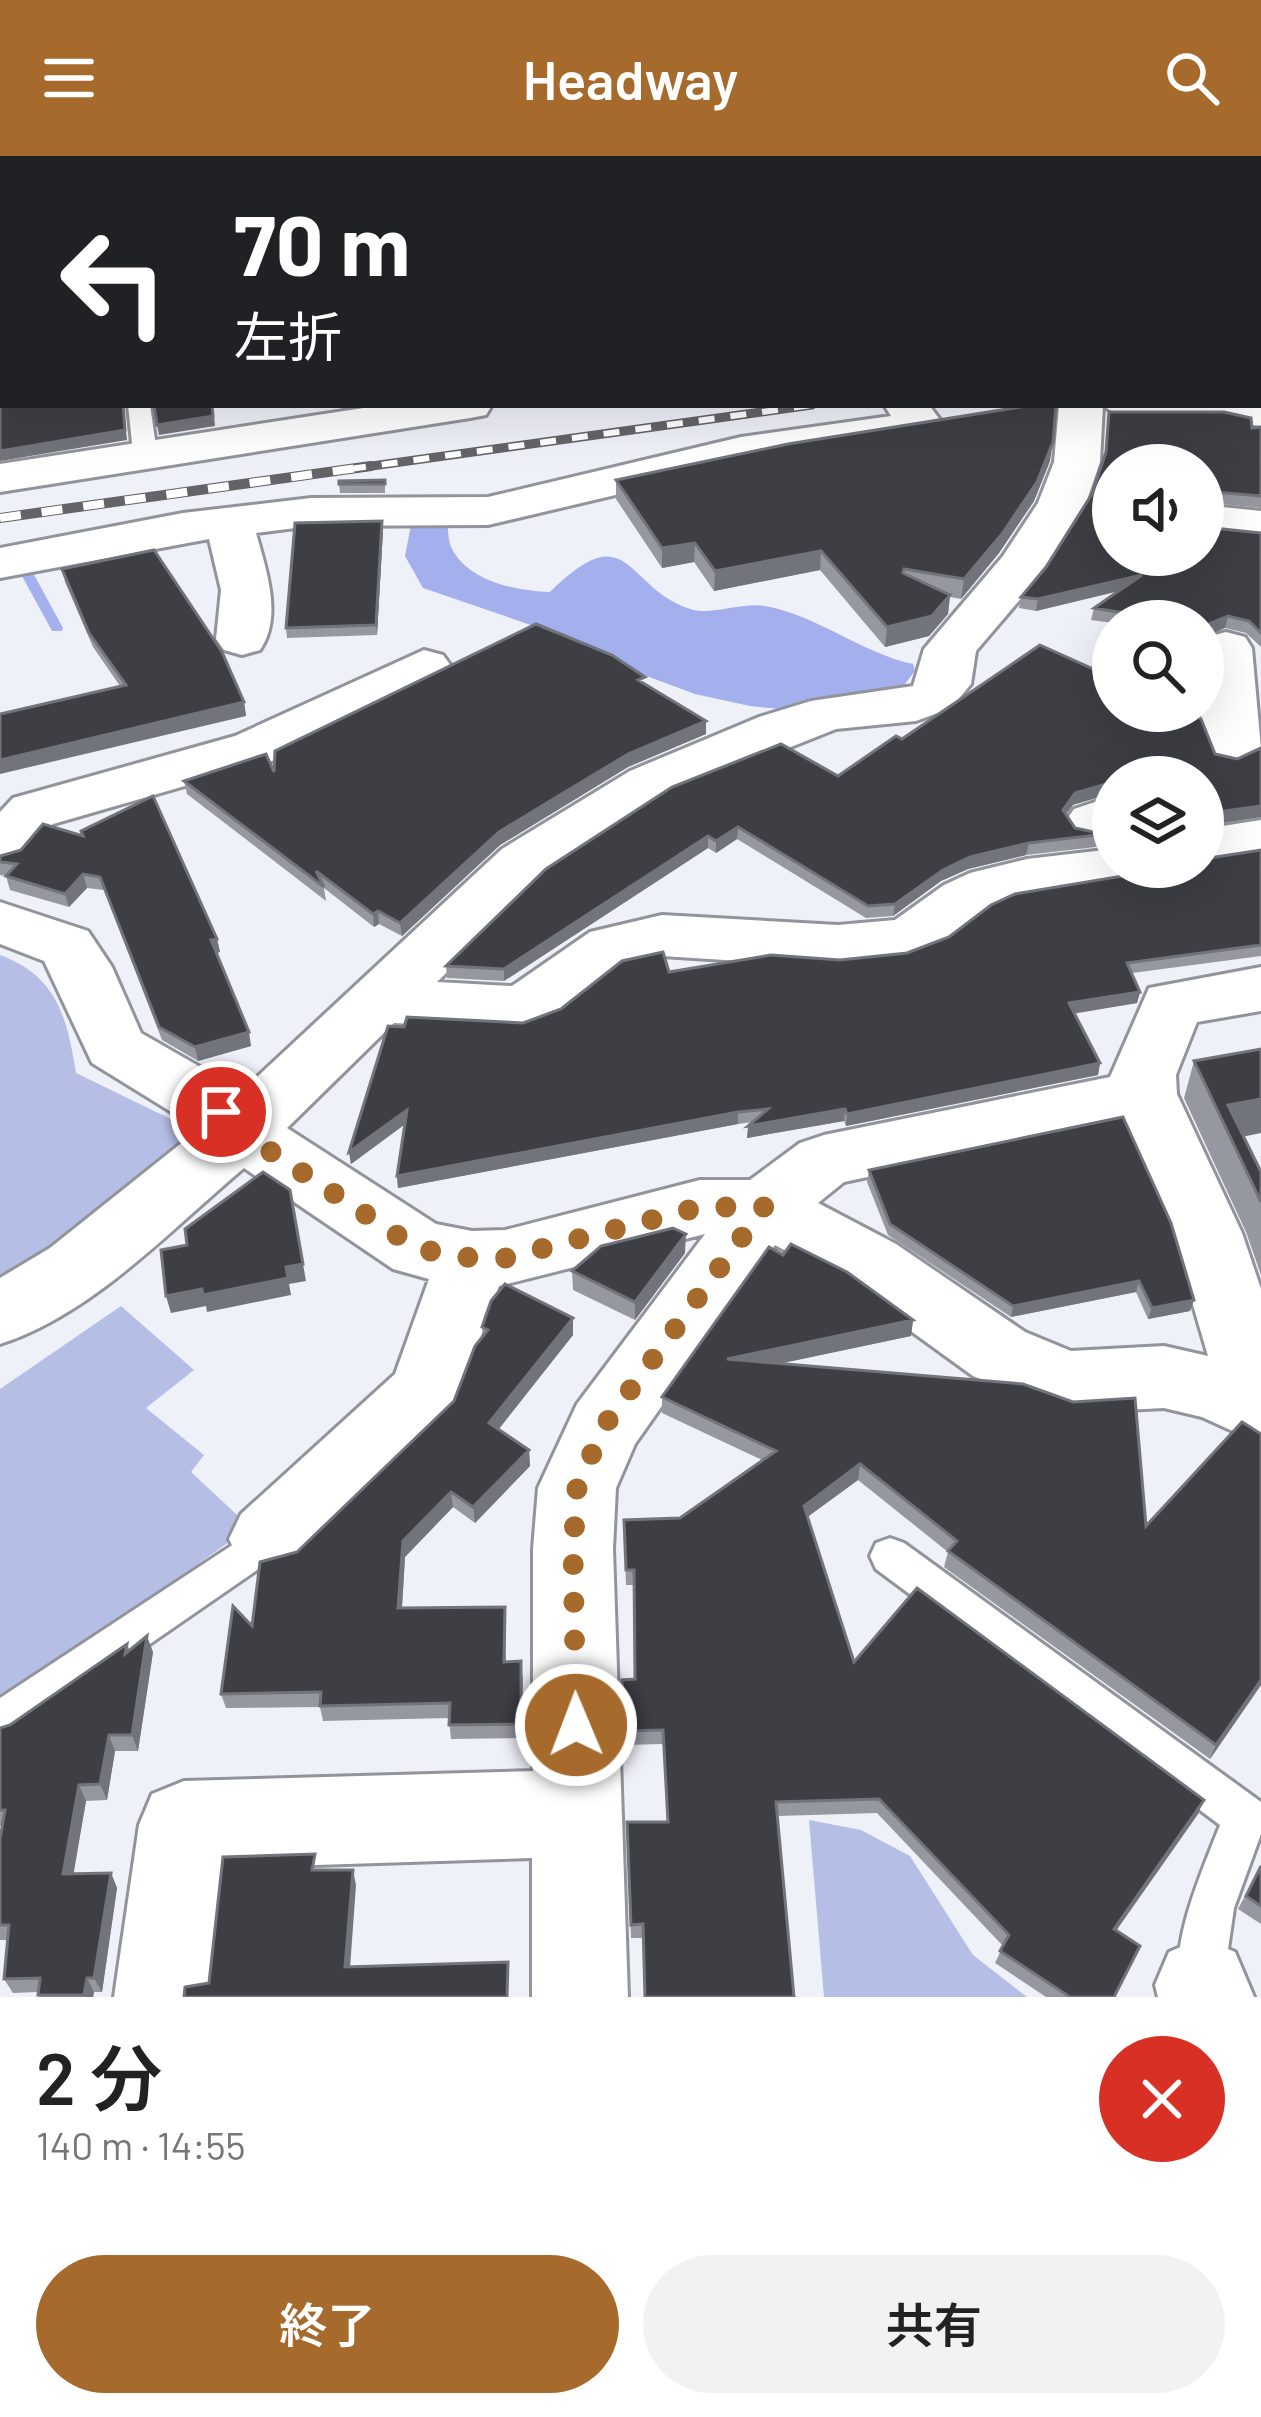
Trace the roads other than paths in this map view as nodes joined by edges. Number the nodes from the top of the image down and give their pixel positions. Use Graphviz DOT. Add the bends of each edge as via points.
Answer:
graph roads {
  1 [pos="140,408"];
  2 [pos="450,408"];
  3 [pos="908,408"];
  4 [pos="1081,408"];
  5 [pos="1173,408"];
  6 [pos="1252,412"];
  7 [pos="146,453"];
  8 [pos="0,478"];
  9 [pos="1087,506"];
  10 [pos="229,522"];
  11 [pos="1224,522"];
  12 [pos="1261,526"];
  13 [pos="0,562"];
  14 [pos="242,639"];
  15 [pos="1226,647"];
  16 [pos="424,666"];
  17 [pos="1247,755"];
  18 [pos="1261,839"];
  19 [pos="1092,842"];
  20 [pos="1224,845"];
  21 [pos="0,847"];
  22 [pos="0,922"];
  23 [pos="1261,989"];
  24 [pos="379,1000"];
  25 [pos="1144,1094"];
  26 [pos="244,1129"];
  27 [pos="764,1207"];
  28 [pos="472,1258"];
  29 [pos="0,1315"];
  30 [pos="1261,1408"];
  31 [pos="269,1539"];
  32 [pos="890,1556"];
  33 [pos="0,1723"];
  34 [pos="577,1813"];
  35 [pos="1204,1991"];
  36 [pos="162,1997"];
  37 [pos="580,1997"];
  1 -- 7 [label="lane"];
  2 -- 7 [label="street"];
  3 -- 10 [label="street" via="921,425 741,451 488,511 311,512"];
  4 -- 9 [label="street" via="1077,462"];
  5 -- 6 [label="lane"];
  7 -- 8 [label="street"];
  9 -- 24 [label="street" via="1022,565 950,649 944,684 932,697 830,713 650,783 523,863"];
  10 -- 13 [label="street"];
  10 -- 14 [label="street" via="246,590"];
  11 -- 12 [label="street"];
  15 -- 17 [label="street"];
  16 -- 21 [label="street" via="255,748 33,812"];
  18 -- 20 [label="street"];
  19 -- 24 [label="street" via="973,894 905,939 629,941 568,971 522,1010"];
  22 -- 26 [label="street" via="66,946 115,1047"];
  23 -- 25 [label="street" via="1172,1004 1143,1075"];
  24 -- 26 [label="street"];
  25 -- 27 [label="street" via="824,1161"];
  25 -- 30 [label="street" via="1207,1233"];
  26 -- 28 [label="street" via="418,1249"];
  26 -- 29 [label="street" via="75,1268"];
  27 -- 28 [label="street" via="700,1207 506,1258"];
  27 -- 30 [label="street" via="871,1264 999,1354 1068,1382 1164,1377"];
  27 -- 34 [label="street" via="604,1426 577,1488"];
  28 -- 31 [label="street" via="426,1392"];
  31 -- 33 [label="lane"];
  32 -- 35 [label="lane" via="1245,1816 1211,1908"];
  34 -- 36 [label="street" via="184,1825"];
  34 -- 37 [label="street"];
}
